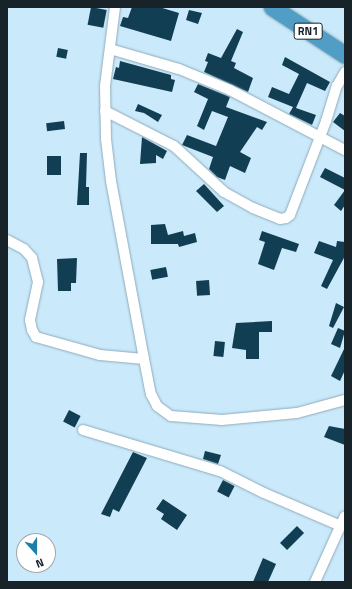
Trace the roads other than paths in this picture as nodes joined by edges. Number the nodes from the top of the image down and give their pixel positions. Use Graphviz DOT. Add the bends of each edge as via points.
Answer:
graph roads {
  1 [pos="115,7"];
  2 [pos="279,9"];
  3 [pos="110,49"];
  4 [pos="345,55"];
  5 [pos="345,72"];
  6 [pos="105,111"];
  7 [pos="320,138"];
  8 [pos="345,150"];
  9 [pos="7,240"];
  10 [pos="144,359"];
  11 [pos="345,400"];
  12 [pos="82,430"];
  13 [pos="342,527"];
  14 [pos="315,582"];
  1 -- 3 [label="street"];
  2 -- 4 [label="highway, RN1"];
  3 -- 6 [label="street"];
  3 -- 7 [label="street" via="179,69 230,90"];
  5 -- 7 [label="street" via="337,86"];
  6 -- 7 [label="street" via="174,146 224,192 280,219 290,215"];
  6 -- 10 [label="street" via="111,181"];
  7 -- 8 [label="street"];
  9 -- 10 [label="street" via="24,249 32,258 38,282 30,320 36,337 100,355"];
  10 -- 11 [label="street" via="154,400 163,412 171,416 222,420 264,417 297,413"];
  12 -- 13 [label="street" via="220,471"];
  13 -- 14 [label="street"];
}
